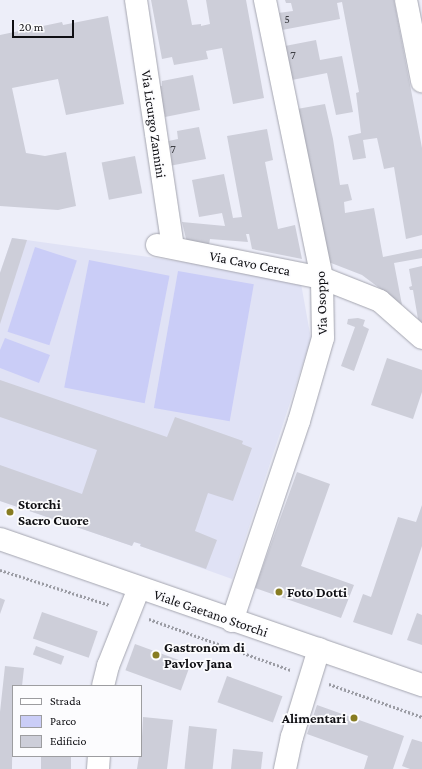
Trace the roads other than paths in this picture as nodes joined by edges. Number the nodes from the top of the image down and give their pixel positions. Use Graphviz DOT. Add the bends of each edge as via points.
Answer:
graph roads {
  1 [pos="136,0"];
  2 [pos="266,0"];
  3 [pos="406,0"];
  4 [pos="422,81"];
  5 [pos="165,246"];
  6 [pos="322,278"];
  7 [pos="422,338"];
  8 [pos="0,539"];
  9 [pos="139,588"];
  10 [pos="232,620"];
  11 [pos="319,649"];
  12 [pos="103,685"];
  13 [pos="422,685"];
  14 [pos="99,757"];
  15 [pos="98,769"];
  16 [pos="285,769"];
  1 -- 5 [label="street, Via Licurgo Zannini"];
  2 -- 6 [label="street, Via Osoppo"];
  3 -- 4 [label="street"];
  5 -- 6 [label="street, Via Cavo Cerca"];
  6 -- 7 [label="street, Via Cavo Cerca" via="380,301"];
  6 -- 10 [label="street, Via Osoppo" via="323,338 299,421"];
  8 -- 9 [label="street, Viale Gaetano Storchi"];
  9 -- 10 [label="street, Viale Gaetano Storchi"];
  9 -- 12 [label="street" via="108,666"];
  10 -- 11 [label="street, Viale Gaetano Storchi"];
  11 -- 13 [label="street, Viale Gaetano Storchi"];
  11 -- 16 [label="street" via="292,736"];
  14 -- 15 [label="street"];
}
